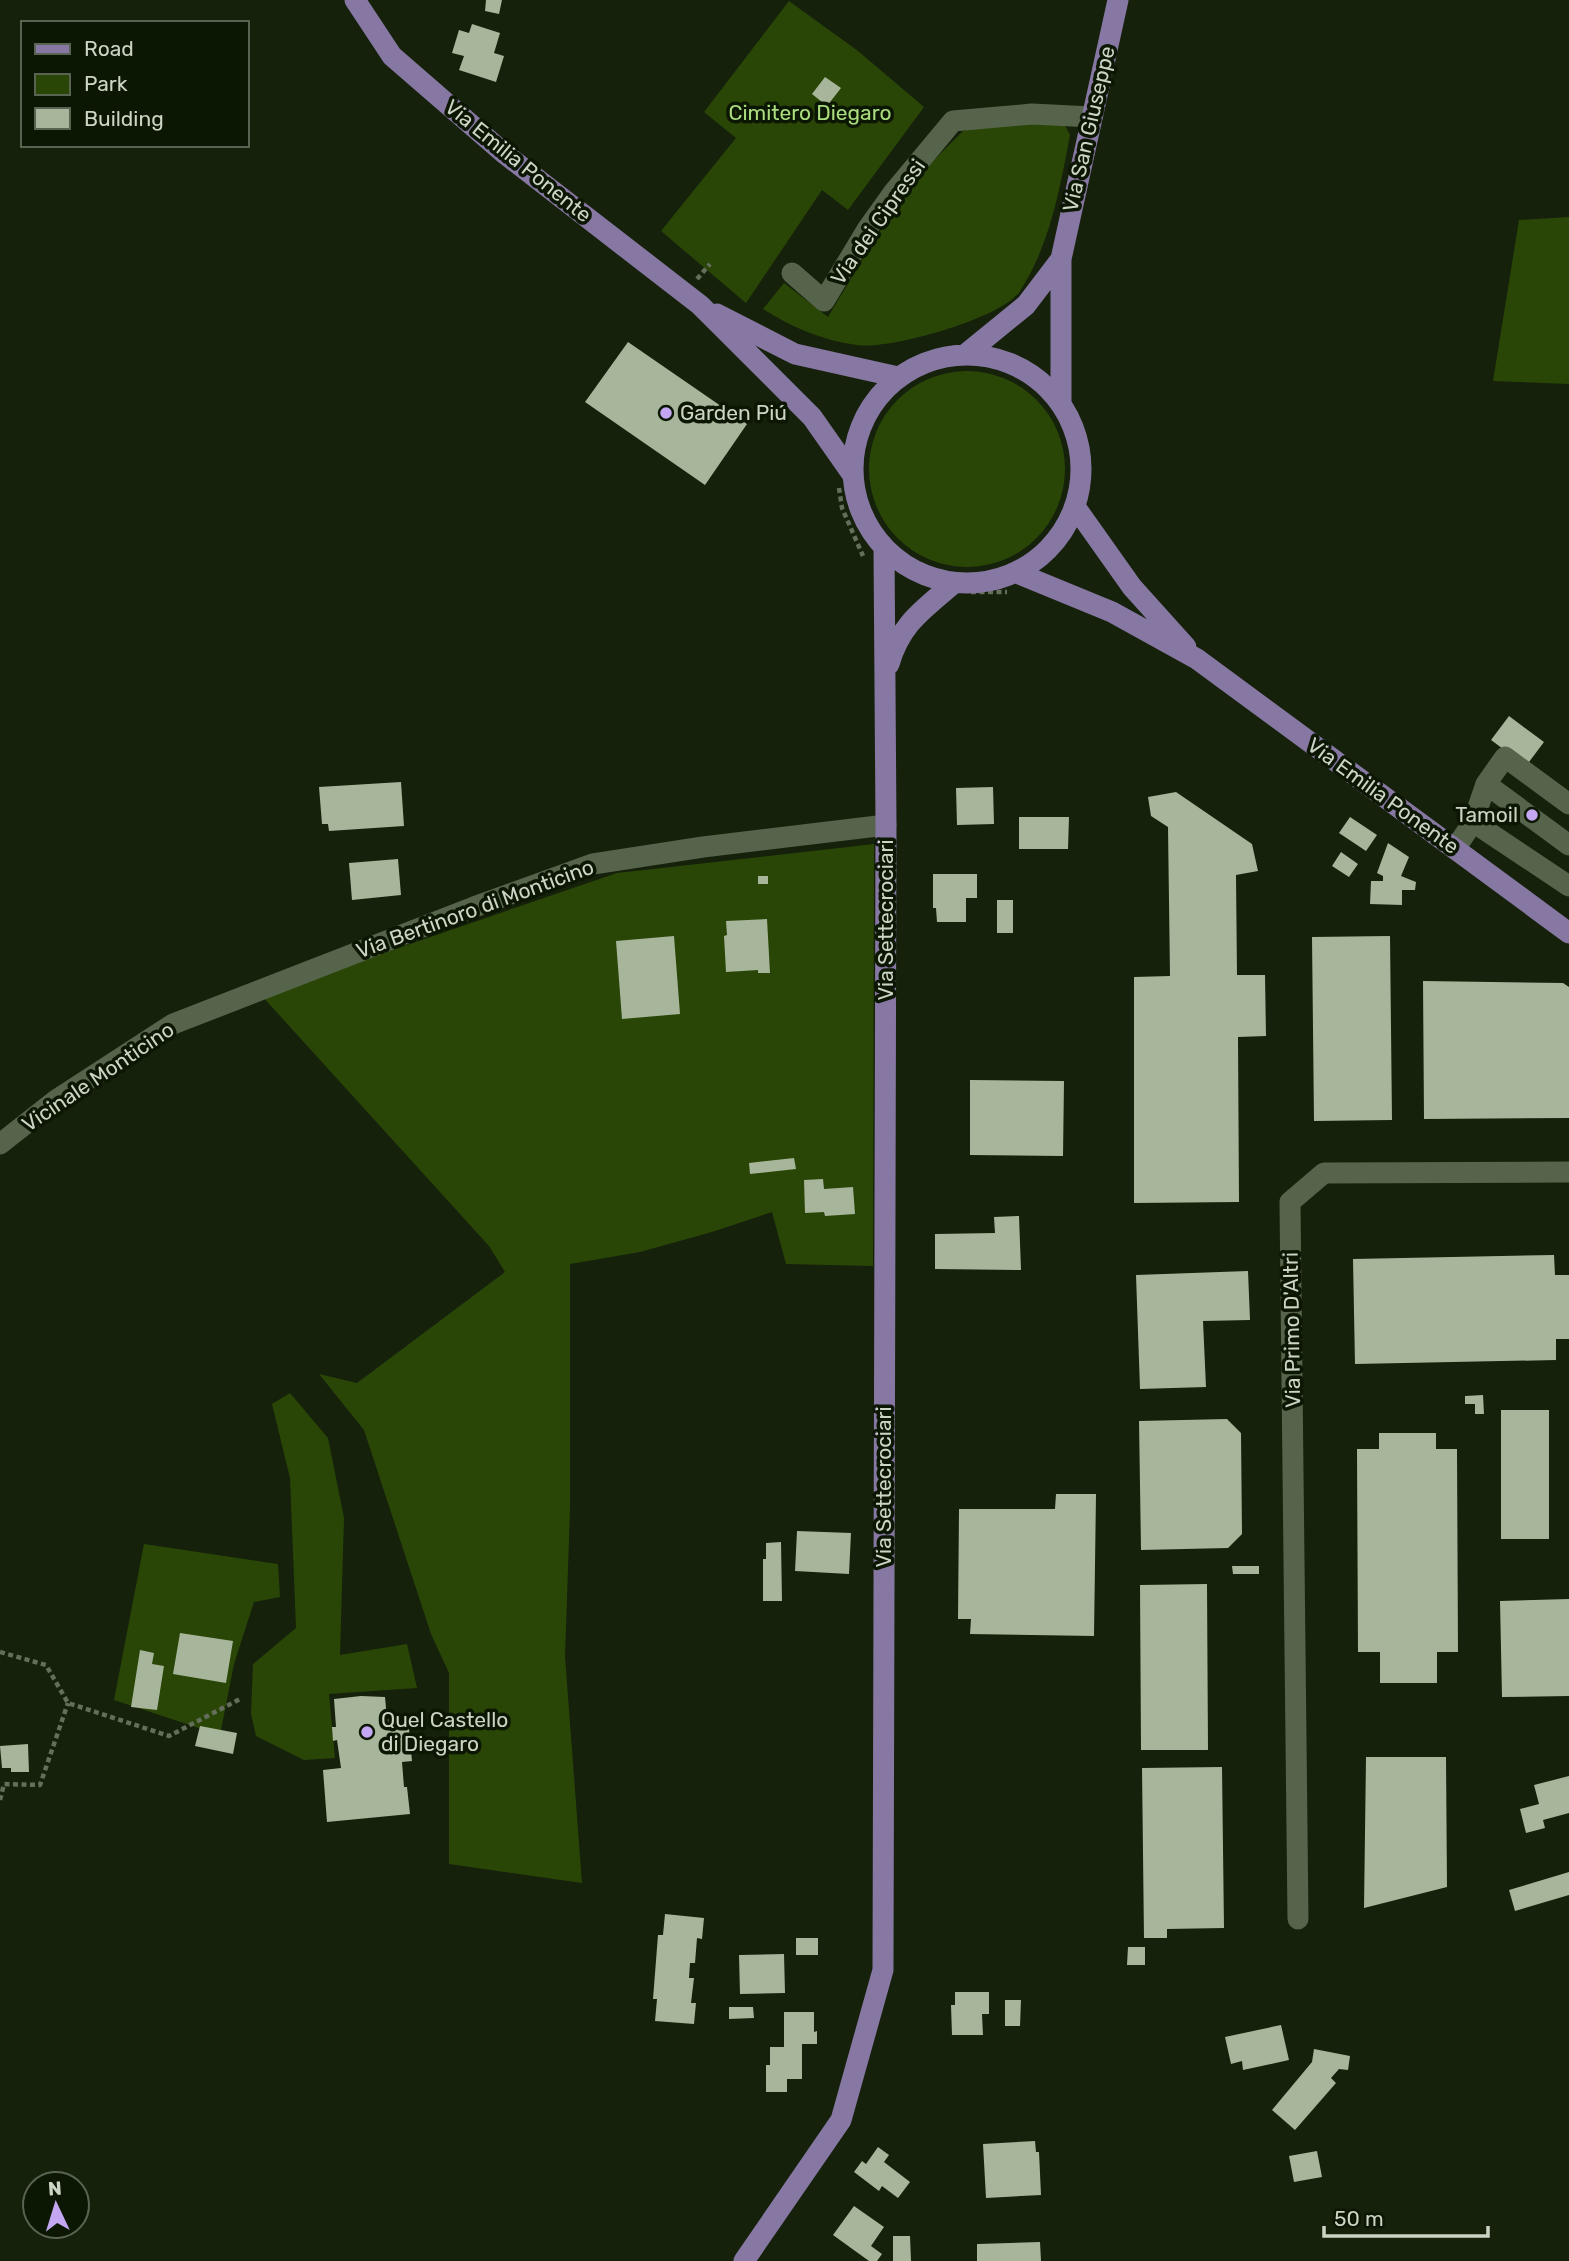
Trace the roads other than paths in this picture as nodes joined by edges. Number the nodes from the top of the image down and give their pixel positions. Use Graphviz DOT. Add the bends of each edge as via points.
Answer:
graph roads {
  1 [pos="355,0"];
  2 [pos="1118,0"];
  3 [pos="1092,117"];
  4 [pos="1061,259"];
  5 [pos="792,273"];
  6 [pos="692,300"];
  7 [pos="966,354"];
  8 [pos="898,377"];
  9 [pos="1061,401"];
  10 [pos="845,479"];
  11 [pos="1076,508"];
  12 [pos="884,548"];
  13 [pos="1015,583"];
  14 [pos="961,588"];
  15 [pos="1197,659"];
  16 [pos="885,676"];
  17 [pos="1486,784"];
  18 [pos="1569,804"];
  19 [pos="1473,822"];
  20 [pos="886,825"];
  21 [pos="1569,845"];
  22 [pos="1455,849"];
  23 [pos="1569,886"];
  24 [pos="1569,933"];
  25 [pos="238,998"];
  26 [pos="0,1144"];
  27 [pos="1569,1172"];
  28 [pos="1298,1919"];
  29 [pos="744,2261"];
  1 -- 6 [label="main road, Via Emilia Ponente" via="392,56 505,154"];
  2 -- 3 [label="main road, Via San Giuseppe"];
  3 -- 4 [label="main road, Via San Giuseppe"];
  3 -- 5 [label="street, Via dei Cipressi" via="1032,114 953,121 887,201 824,301"];
  4 -- 7 [label="main road, Via San Giuseppe" via="1026,305"];
  4 -- 9 [label="main road, Via San Giuseppe"];
  6 -- 8 [label="main road, Via Emilia Ponente" via="795,354"];
  6 -- 10 [label="main road, Via Emilia Ponente" via="812,417"];
  7 -- 8 [label="main road" via="930,360"];
  7 -- 9 [label="main road" via="1003,359 1035,375"];
  8 -- 10 [label="main road" via="872,404 856,437"];
  9 -- 11 [label="main road" via="1078,435 1083,472"];
  10 -- 12 [label="main road" via="867,526"];
  11 -- 13 [label="main road" via="1062,535"];
  11 -- 15 [label="main road, Via Emilia Ponente" via="1132,587"];
  12 -- 14 [label="main road" via="916,572"];
  12 -- 16 [label="main road, Via Settecrociari"];
  13 -- 14 [label="main road" via="986,582"];
  13 -- 15 [label="main road, Via Emilia Ponente" via="1112,612"];
  14 -- 16 [label="main road, Via Settecrociari" via="910,621 895,643"];
  15 -- 22 [label="main road, Via Emilia Ponente"];
  16 -- 20 [label="main road, Via Settecrociari"];
  17 -- 18 [label="street" via="1506,757"];
  17 -- 19 [label="street"];
  17 -- 21 [label="street"];
  19 -- 22 [label="street"];
  19 -- 23 [label="street"];
  20 -- 25 [label="street, Via Bertinoro di Monticino" via="593,864"];
  20 -- 29 [label="main road, Via Settecrociari" via="883,1970 841,2120"];
  22 -- 24 [label="main road, Via Emilia Ponente"];
  25 -- 26 [label="street, Vicinale Monticino" via="173,1024 56,1100"];
  27 -- 28 [label="street, Via Primo D'Altri" via="1324,1173 1290,1202"];
}
